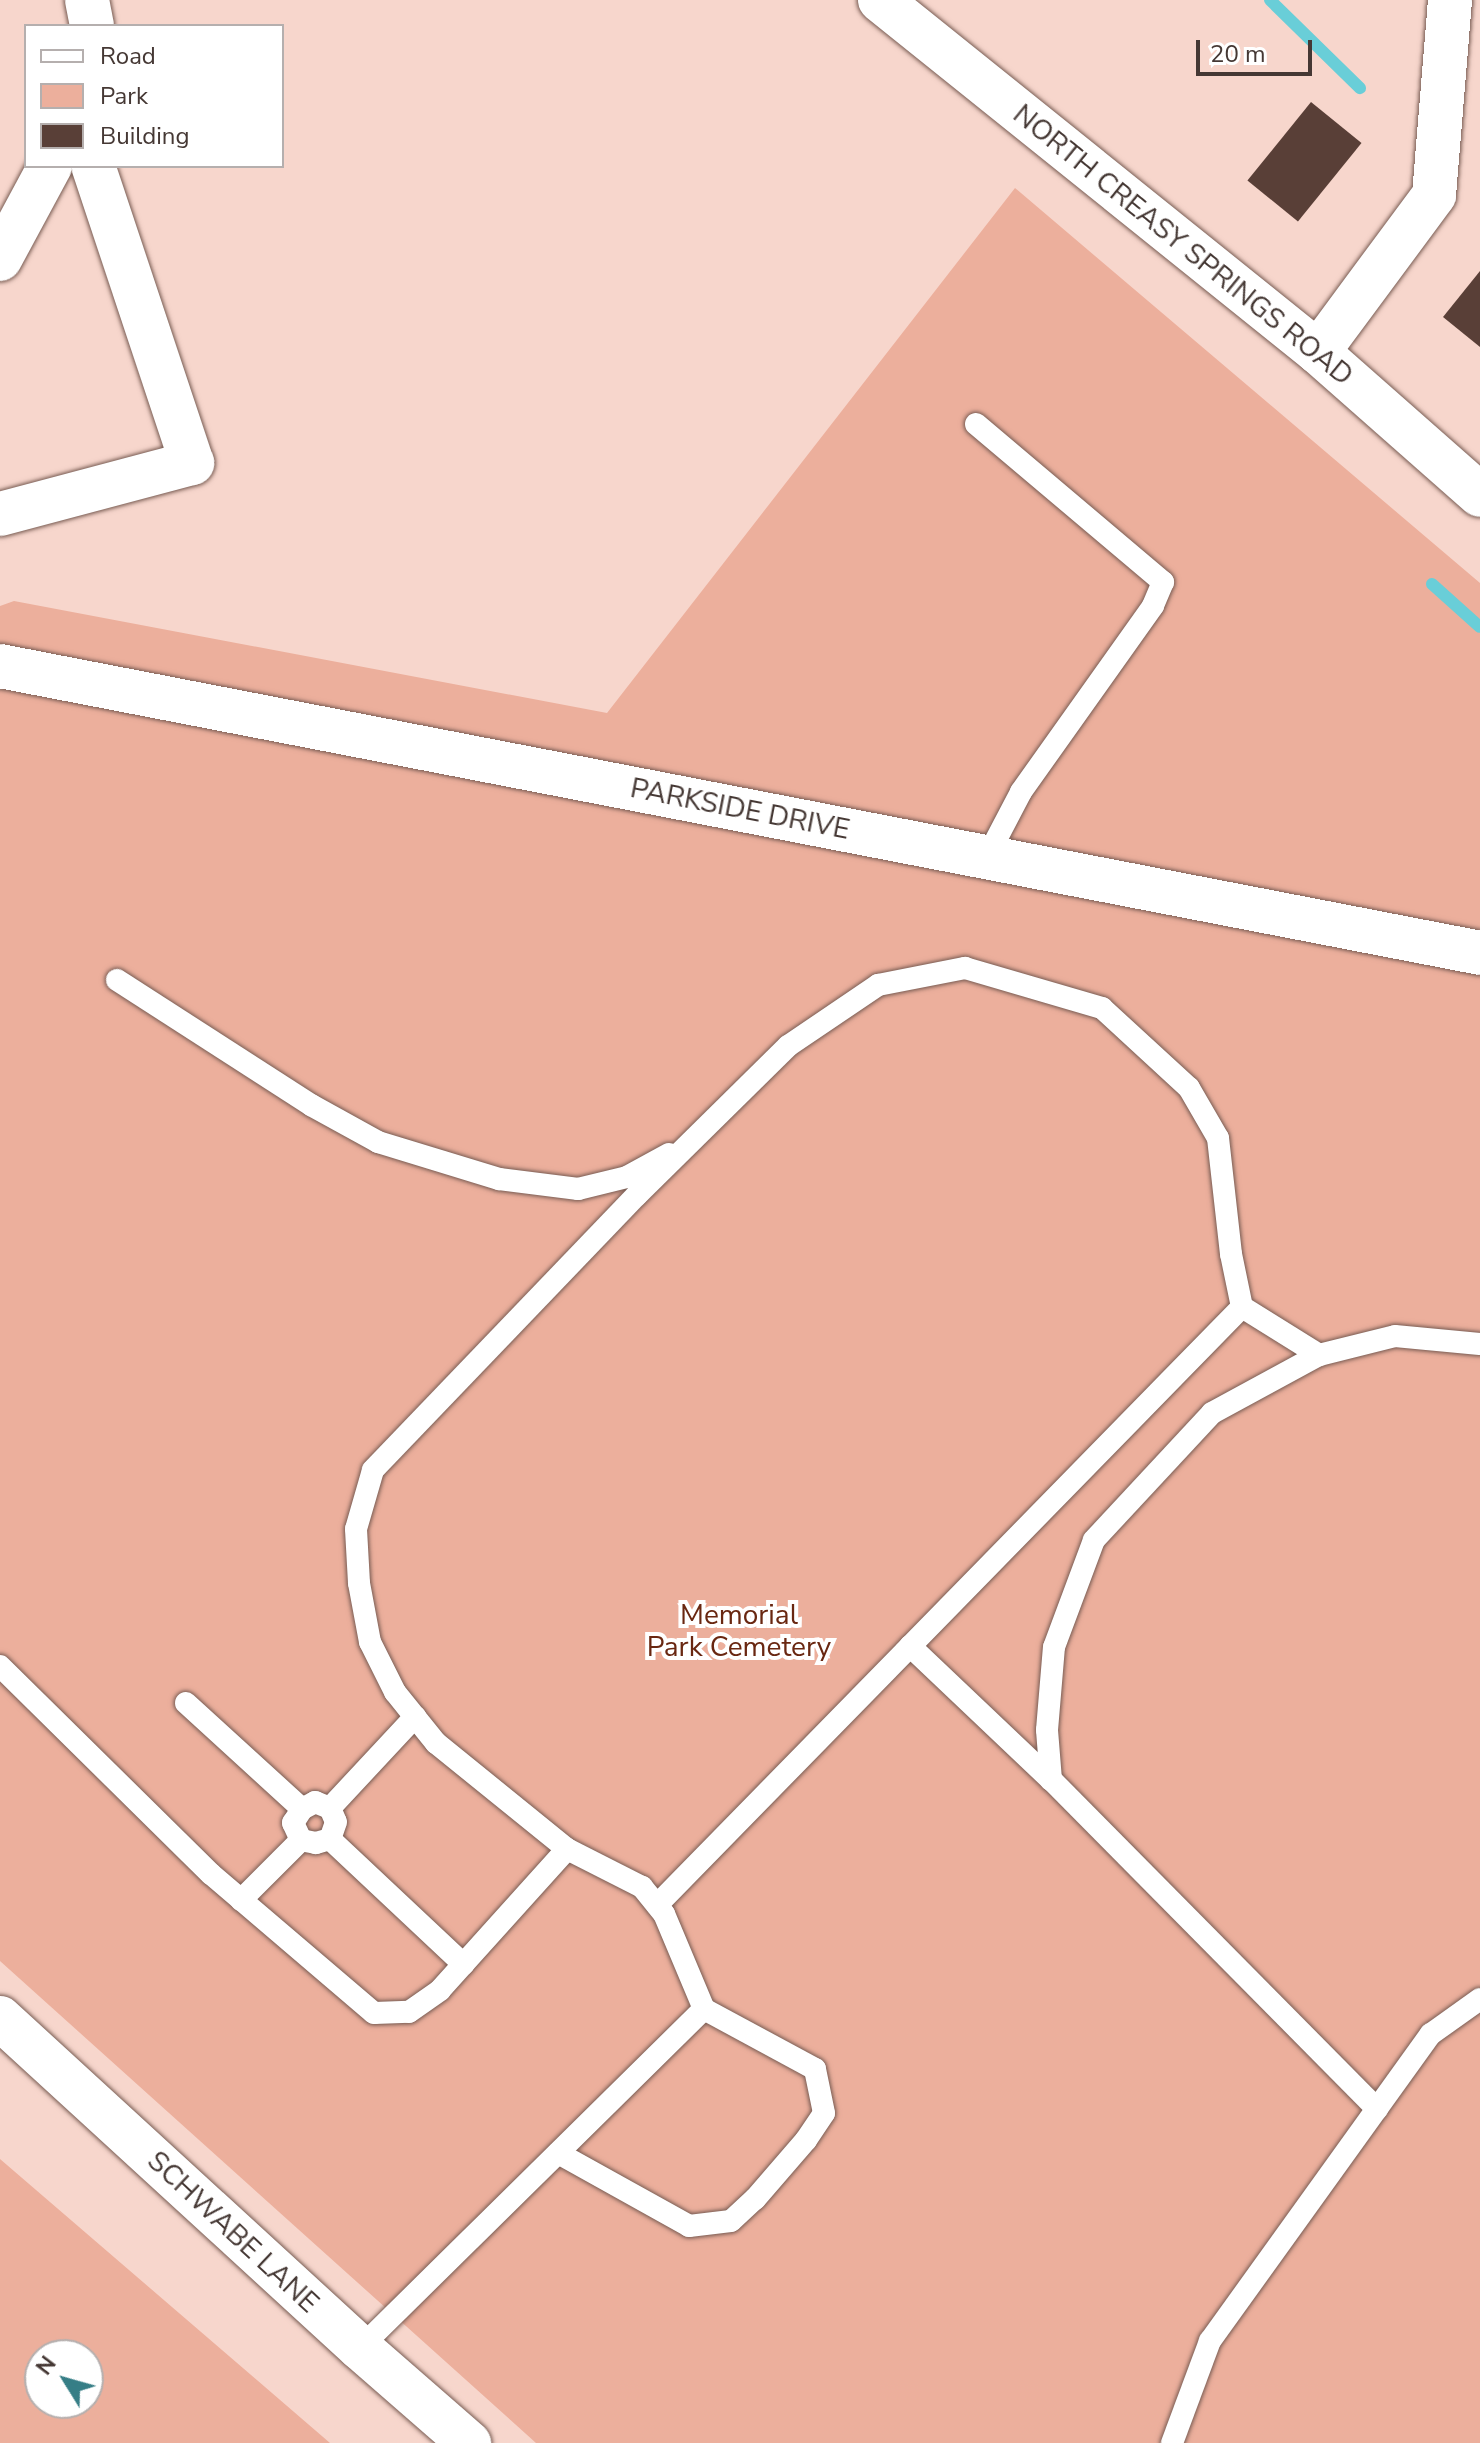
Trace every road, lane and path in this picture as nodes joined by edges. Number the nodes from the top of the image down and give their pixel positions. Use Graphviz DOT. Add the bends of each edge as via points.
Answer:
graph roads {
  1 [pos="87,0"];
  2 [pos="880,0"];
  3 [pos="1450,0"];
  4 [pos="92,24"];
  5 [pos="49,168"];
  6 [pos="94,168"];
  7 [pos="0,259"];
  8 [pos="1318,352"];
  9 [pos="976,424"];
  10 [pos="1480,495"];
  11 [pos="0,514"];
  12 [pos="0,666"];
  13 [pos="987,857"];
  14 [pos="1480,953"];
  15 [pos="117,980"];
  16 [pos="691,1142"];
  17 [pos="1242,1307"];
  18 [pos="1480,1344"];
  19 [pos="1319,1355"];
  20 [pos="910,1646"];
  21 [pos="0,1666"];
  22 [pos="186,1703"];
  23 [pos="415,1717"];
  24 [pos="1051,1780"];
  25 [pos="330,1808"];
  26 [pos="302,1809"];
  27 [pos="330,1839"];
  28 [pos="301,1840"];
  29 [pos="567,1849"];
  30 [pos="241,1900"];
  31 [pos="657,1905"];
  32 [pos="463,1964"];
  33 [pos="1480,1999"];
  34 [pos="704,2009"];
  35 [pos="0,2018"];
  36 [pos="1377,2109"];
  37 [pos="558,2153"];
  38 [pos="360,2348"];
  39 [pos="469,2443"];
  40 [pos="1172,2443"];
  1 -- 4 [label="street"];
  2 -- 8 [label="street, NORTH CREASY SPRINGS ROAD"];
  3 -- 8 [label="street" via="1434,195"];
  5 -- 7 [label="street"];
  6 -- 11 [label="street" via="192,463"];
  8 -- 10 [label="street, NORTH CREASY SPRINGS ROAD"];
  9 -- 13 [label="lane" via="1163,582 1153,606 1021,792"];
  12 -- 13 [label="street, PARKSIDE DRIVE"];
  13 -- 14 [label="street, PARKSIDE DRIVE"];
  15 -- 16 [label="lane" via="378,1142 499,1179 578,1189 627,1177"];
  16 -- 17 [label="lane" via="788,1046 878,985 965,968 1102,1008 1189,1088 1218,1138"];
  16 -- 23 [label="lane" via="373,1470 356,1529 359,1583 370,1642 395,1692"];
  17 -- 19 [label="lane"];
  17 -- 20 [label="lane"];
  18 -- 19 [label="lane" via="1395,1336"];
  19 -- 24 [label="lane" via="1212,1413 1094,1540 1054,1647 1047,1730"];
  20 -- 24 [label="lane"];
  20 -- 31 [label="lane"];
  21 -- 30 [label="lane"];
  22 -- 26 [label="lane"];
  23 -- 25 [label="lane"];
  23 -- 29 [label="lane" via="436,1743"];
  24 -- 36 [label="lane"];
  25 -- 26 [label="lane" via="315,1802"];
  25 -- 27 [label="lane" via="336,1822"];
  26 -- 28 [label="lane" via="293,1823"];
  27 -- 28 [label="lane"];
  27 -- 32 [label="lane"];
  28 -- 30 [label="lane"];
  29 -- 31 [label="lane" via="642,1887"];
  29 -- 32 [label="lane"];
  30 -- 32 [label="lane" via="374,2013 409,2012 440,1990"];
  31 -- 34 [label="lane"];
  33 -- 36 [label="lane" via="1431,2034"];
  34 -- 37 [label="lane"];
  34 -- 37 [label="lane" via="815,2069 824,2113 755,2199 731,2221 689,2226"];
  35 -- 38 [label="street, SCHWABE LANE"];
  36 -- 40 [label="lane" via="1210,2341"];
  37 -- 38 [label="lane"];
  38 -- 39 [label="street, SCHWABE LANE"];
}
